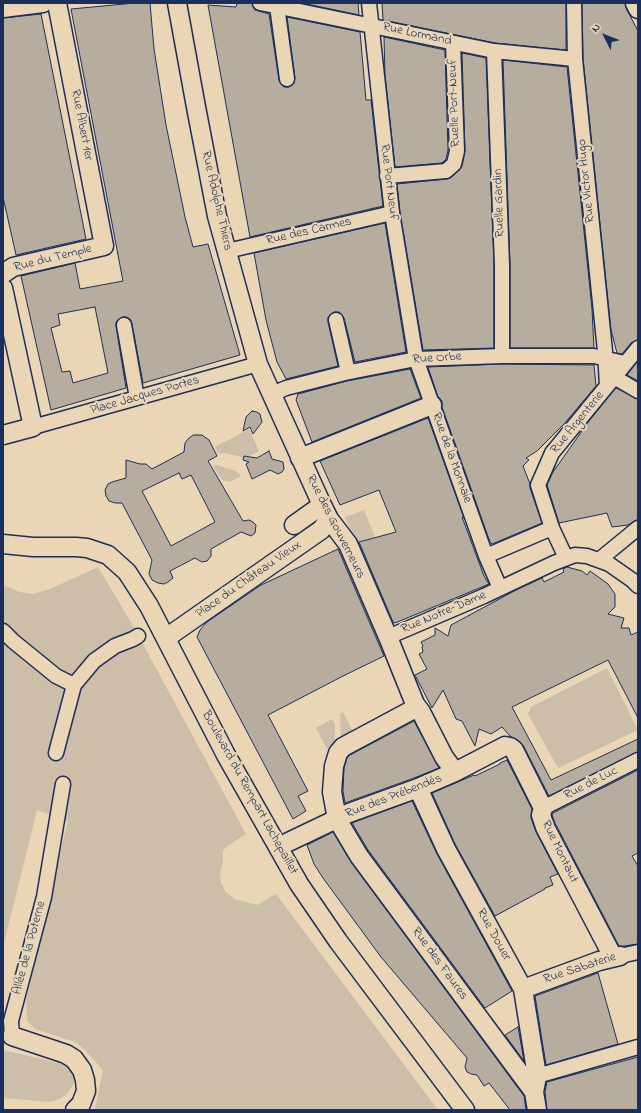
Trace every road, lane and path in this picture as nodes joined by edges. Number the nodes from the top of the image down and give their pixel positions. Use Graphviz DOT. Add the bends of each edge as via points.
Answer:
graph roads {
  1 [pos="43,3"];
  2 [pos="58,3"];
  3 [pos="178,3"];
  4 [pos="260,3"];
  5 [pos="369,3"];
  6 [pos="574,3"];
  7 [pos="635,3"];
  8 [pos="277,6"];
  9 [pos="3,8"];
  10 [pos="638,9"];
  11 [pos="371,25"];
  12 [pos="453,43"];
  13 [pos="494,51"];
  14 [pos="575,59"];
  15 [pos="287,79"];
  16 [pos="387,176"];
  17 [pos="392,214"];
  18 [pos="104,246"];
  19 [pos="227,251"];
  20 [pos="3,274"];
  21 [pos="3,288"];
  22 [pos="336,320"];
  23 [pos="124,325"];
  24 [pos="638,348"];
  25 [pos="502,356"];
  26 [pos="606,359"];
  27 [pos="416,360"];
  28 [pos="624,363"];
  29 [pos="258,364"];
  30 [pos="348,372"];
  31 [pos="610,381"];
  32 [pos="638,391"];
  33 [pos="272,394"];
  34 [pos="137,398"];
  35 [pos="432,405"];
  36 [pos="32,427"];
  37 [pos="3,435"];
  38 [pos="300,458"];
  39 [pos="326,512"];
  40 [pos="294,526"];
  41 [pos="552,528"];
  42 [pos="638,528"];
  43 [pos="3,544"];
  44 [pos="486,556"];
  45 [pos="566,558"];
  46 [pos="599,560"];
  47 [pos="638,586"];
  48 [pos="500,588"];
  49 [pos="3,631"];
  50 [pos="138,636"];
  51 [pos="388,637"];
  52 [pos="166,638"];
  53 [pos="74,685"];
  54 [pos="415,704"];
  55 [pos="510,746"];
  56 [pos="56,753"];
  57 [pos="638,760"];
  58 [pos="455,772"];
  59 [pos="63,784"];
  60 [pos="418,788"];
  61 [pos="543,808"];
  62 [pos="337,819"];
  63 [pos="278,847"];
  64 [pos="638,952"];
  65 [pos="616,956"];
  66 [pos="522,989"];
  67 [pos="12,1036"];
  68 [pos="638,1047"];
  69 [pos="535,1084"];
  70 [pos="75,1110"];
  71 [pos="465,1110"];
  72 [pos="537,1110"];
  1 -- 9 [label="street"];
  2 -- 18 [label="street, Rue Albert 1er"];
  3 -- 19 [label="street, Rue Adolphe Thiers" via="211,185"];
  4 -- 8 [label="street, Rue Lormand"];
  5 -- 11 [label="street, Rue Port Neuf"];
  6 -- 14 [label="street, Rue Victor Hugo"];
  7 -- 10 [label="street"];
  8 -- 11 [label="street, Rue Lormand"];
  8 -- 15 [label="street"];
  11 -- 12 [label="street, Rue Lormand"];
  11 -- 16 [label="street, Rue Port Neuf"];
  12 -- 13 [label="street, Rue Lormand"];
  12 -- 16 [label="street, Ruelle Port-Neuf" via="457,151 454,164 446,171"];
  13 -- 14 [label="street, Rue Lormand"];
  13 -- 25 [label="street, Ruelle Gardin" via="502,265"];
  14 -- 26 [label="street, Rue Victor Hugo"];
  16 -- 17 [label="street, Rue Port Neuf"];
  17 -- 19 [label="street, Rue des Carmes"];
  17 -- 27 [label="street, Rue Port Neuf"];
  18 -- 20 [label="street, Rue du Temple" via="13,267"];
  19 -- 29 [label="street, Rue Adolphe Thiers"];
  21 -- 36 [label="street"];
  22 -- 30 [label="street"];
  23 -- 34 [label="street"];
  24 -- 28 [label="street, Rue Argenterie"];
  25 -- 26 [label="street, Rue Orbe" via="594,356"];
  25 -- 27 [label="street, Rue Orbe"];
  26 -- 28 [label="street, Rue Orbe"];
  26 -- 31 [label="street, Rue Victor Hugo"];
  27 -- 30 [label="street, Rue Orbe"];
  27 -- 35 [label="street, Rue de la Monnaie"];
  28 -- 31 [label="street, Rue Argenterie"];
  29 -- 33 [label="street, Rue Adolphe Thiers"];
  29 -- 34 [label="street, Place Jacques Portes"];
  30 -- 33 [label="street, Rue Orbe"];
  31 -- 32 [label="street"];
  31 -- 41 [label="street, Rue Argenterie" via="552,453 538,485"];
  33 -- 38 [label="street, Rue des Gouverneurs"];
  34 -- 36 [label="street, Place Jacques Portes"];
  35 -- 38 [label="street"];
  35 -- 44 [label="street, Rue de la Monnaie"];
  36 -- 37 [label="street"];
  38 -- 39 [label="street, Rue des Gouverneurs"];
  39 -- 40 [label="street"];
  39 -- 51 [label="street, Rue des Gouverneurs" via="348,544"];
  39 -- 52 [label="street, Place du Château Vieux" via="321,530"];
  41 -- 44 [label="street"];
  41 -- 45 [label="street, Rue Argenterie"];
  42 -- 46 [label="street"];
  43 -- 52 [label="street, Boulevard du Rempart Lachepaillet" via="76,547 108,555 134,581"];
  44 -- 48 [label="street, Rue de la Monnaie"];
  45 -- 46 [label="street, Rue Notre-Dame" via="575,555"];
  45 -- 48 [label="street, Rue Notre-Dame"];
  46 -- 47 [label="street, Rue Notre-Dame" via="619,570"];
  48 -- 51 [label="street, Rue Notre-Dame"];
  49 -- 53 [label="street" via="56,676"];
  50 -- 53 [label="street" via="115,646 94,661"];
  51 -- 54 [label="street, Rue des Gouverneurs"];
  52 -- 63 [label="street, Boulevard du Rempart Lachepaillet" via="226,755"];
  53 -- 56 [label="street"];
  54 -- 58 [label="street, Rue des Gouverneurs"];
  54 -- 62 [label="street" via="412,710 338,752 332,792"];
  55 -- 58 [label="street, Rue des Prébendés" via="505,746"];
  55 -- 61 [label="street, Rue Montaut"];
  57 -- 61 [label="street, Rue de Luc"];
  58 -- 60 [label="street, Rue des Prébendés"];
  59 -- 67 [label="street, Allée de la Poterne" via="44,897 11,1021"];
  60 -- 62 [label="street, Rue des Prébendés"];
  60 -- 66 [label="street, Rue Douer" via="446,849"];
  61 -- 65 [label="street, Rue Montaut" via="541,815 545,827"];
  62 -- 63 [label="street, Rue des Prébendés"];
  62 -- 69 [label="street, Rue des Faures" via="360,856"];
  63 -- 71 [label="street, Boulevard du Rempart Lachepaillet" via="299,884 338,940"];
  64 -- 65 [label="street, Rue Sabaterie"];
  65 -- 66 [label="street, Rue Sabaterie"];
  66 -- 69 [label="street, Rue Douer"];
  67 -- 70 [label="street, Allée de la Poterne" via="74,1059 82,1070 86,1091 81,1104"];
  68 -- 69 [label="street"];
  69 -- 72 [label="street, Rue des Faures"];
}
